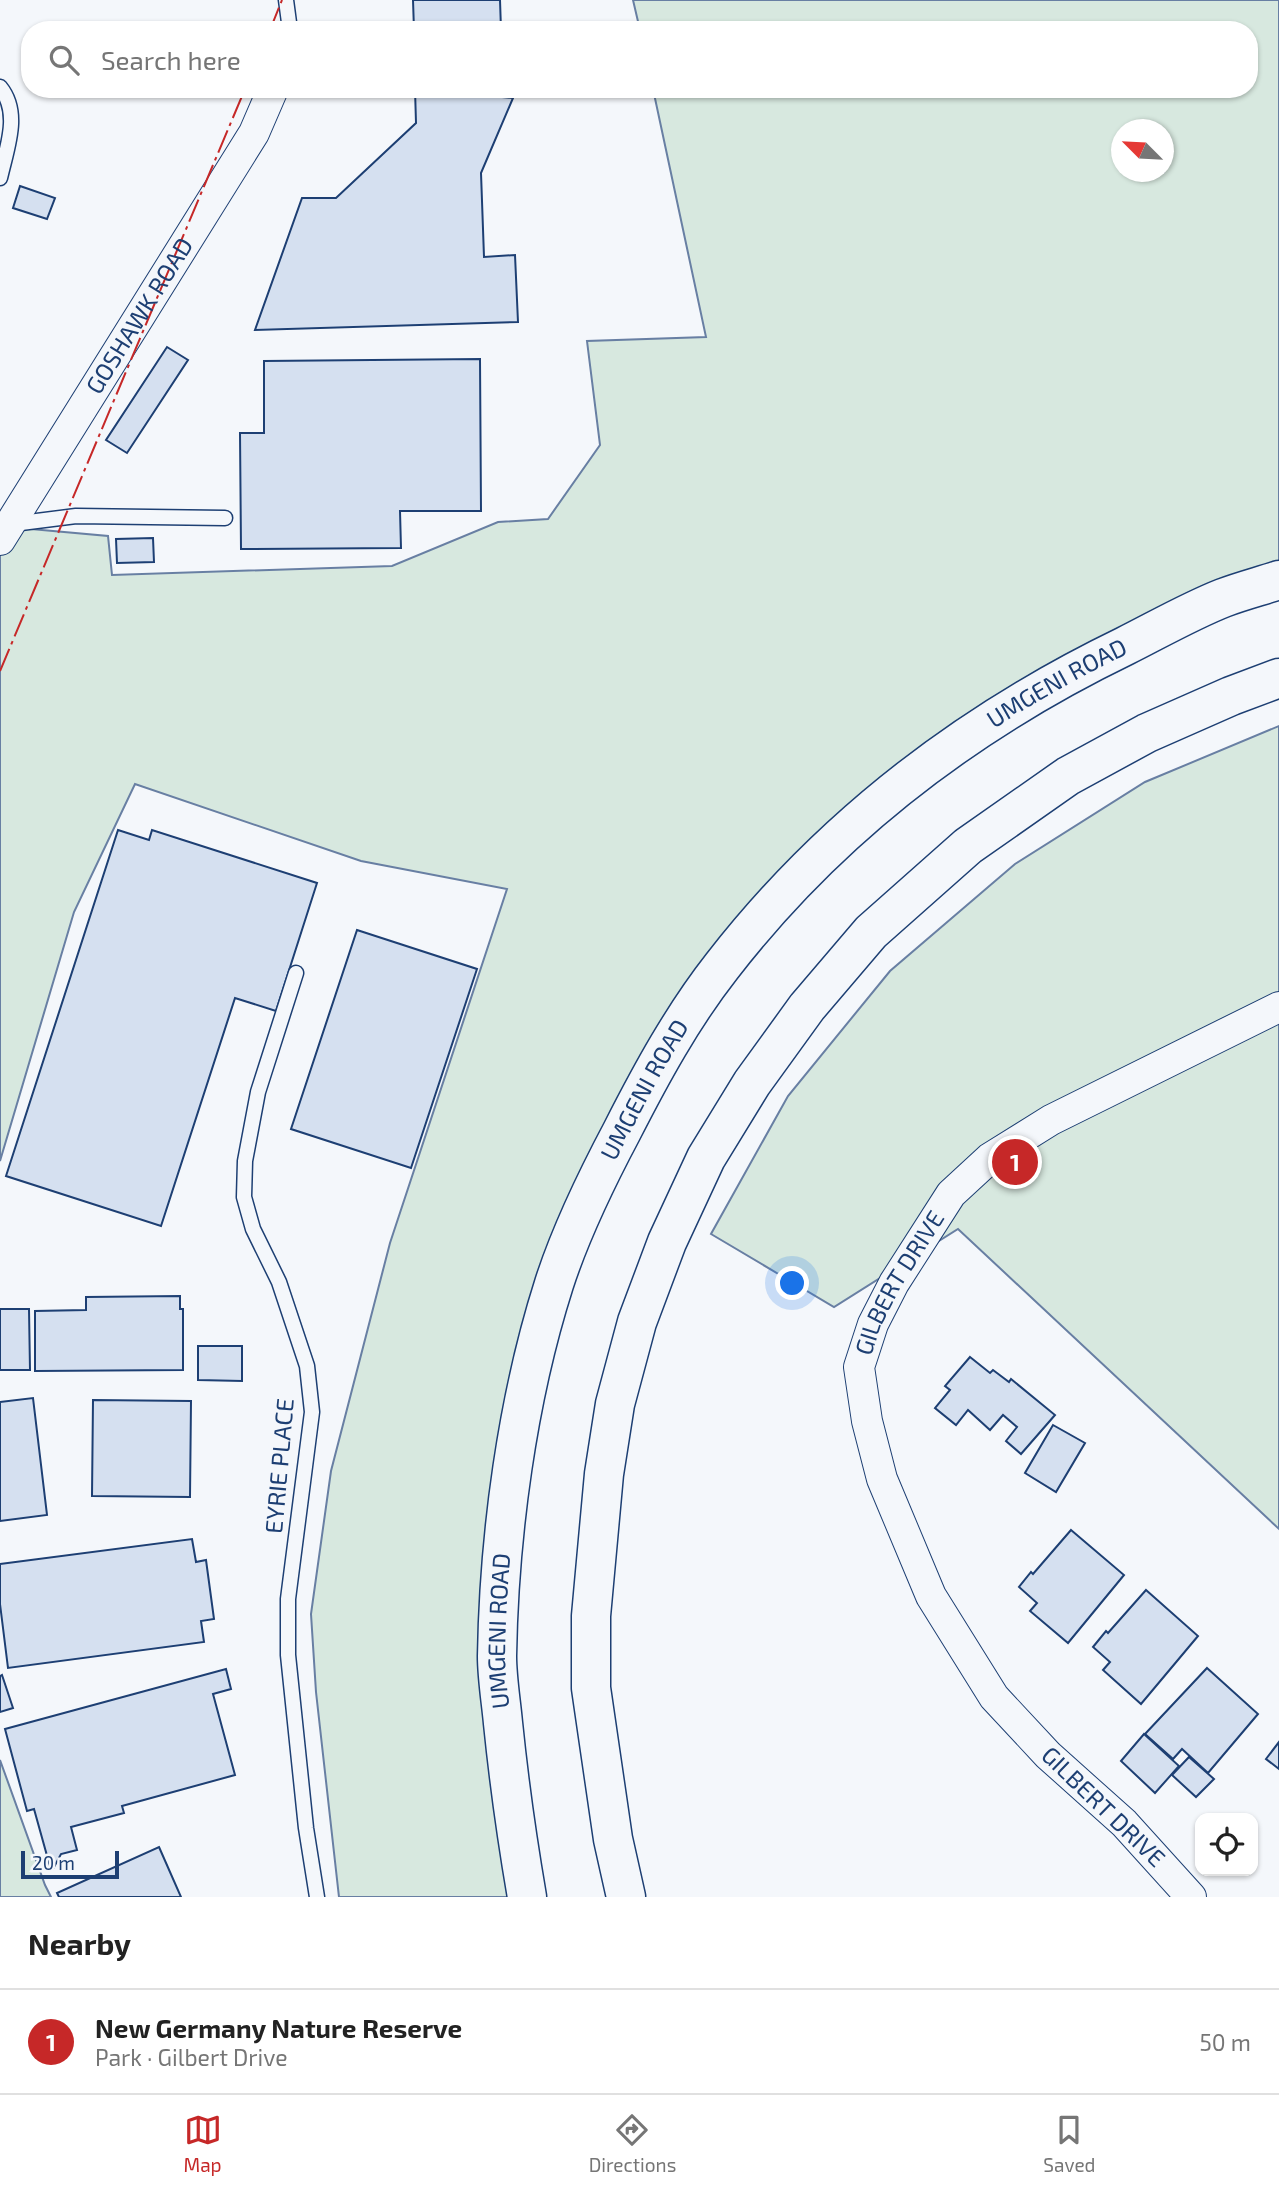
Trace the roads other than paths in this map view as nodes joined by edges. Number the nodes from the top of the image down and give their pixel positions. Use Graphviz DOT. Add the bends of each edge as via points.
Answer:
graph roads {
  1 [pos="286,0"];
  2 [pos="289,21"];
  3 [pos="0,87"];
  4 [pos="270,98"];
  5 [pos="0,177"];
  6 [pos="225,518"];
  7 [pos="4,532"];
  8 [pos="1279,580"];
  9 [pos="1279,678"];
  10 [pos="296,973"];
  11 [pos="1279,1007"];
  12 [pos="317,1897"];
  13 [pos="527,1897"];
  14 [pos="626,1897"];
  15 [pos="1191,1897"];
  1 -- 2 [label="lane"];
  3 -- 5 [label="lane" via="11,105"];
  4 -- 7 [label="street, GOSHAWK ROAD" via="254,133"];
  6 -- 7 [label="lane" via="76,516"];
  8 -- 13 [label="highway, UMGENI ROAD" via="1222,598 1092,662 1023,699 946,751 825,850 719,969 670,1042 596,1181 555,1282 529,1374 507,1505 497,1659 511,1804"];
  9 -- 14 [label="highway" via="1147,733 1068,776 968,846 871,932 807,1007 706,1158 667,1242 638,1322 615,1404 604,1474 591,1616 592,1688 613,1839"];
  10 -- 12 [label="lane, EYRIE PLACE" via="258,1092 245,1161 244,1197 307,1366 312,1412 288,1598 288,1655"];
  11 -- 15 [label="street, GILBERT DRIVE" via="1051,1120 990,1157 951,1194 894,1283 873,1324 859,1367 882,1479 930,1596 994,1697 1048,1755 1124,1823"];
}
